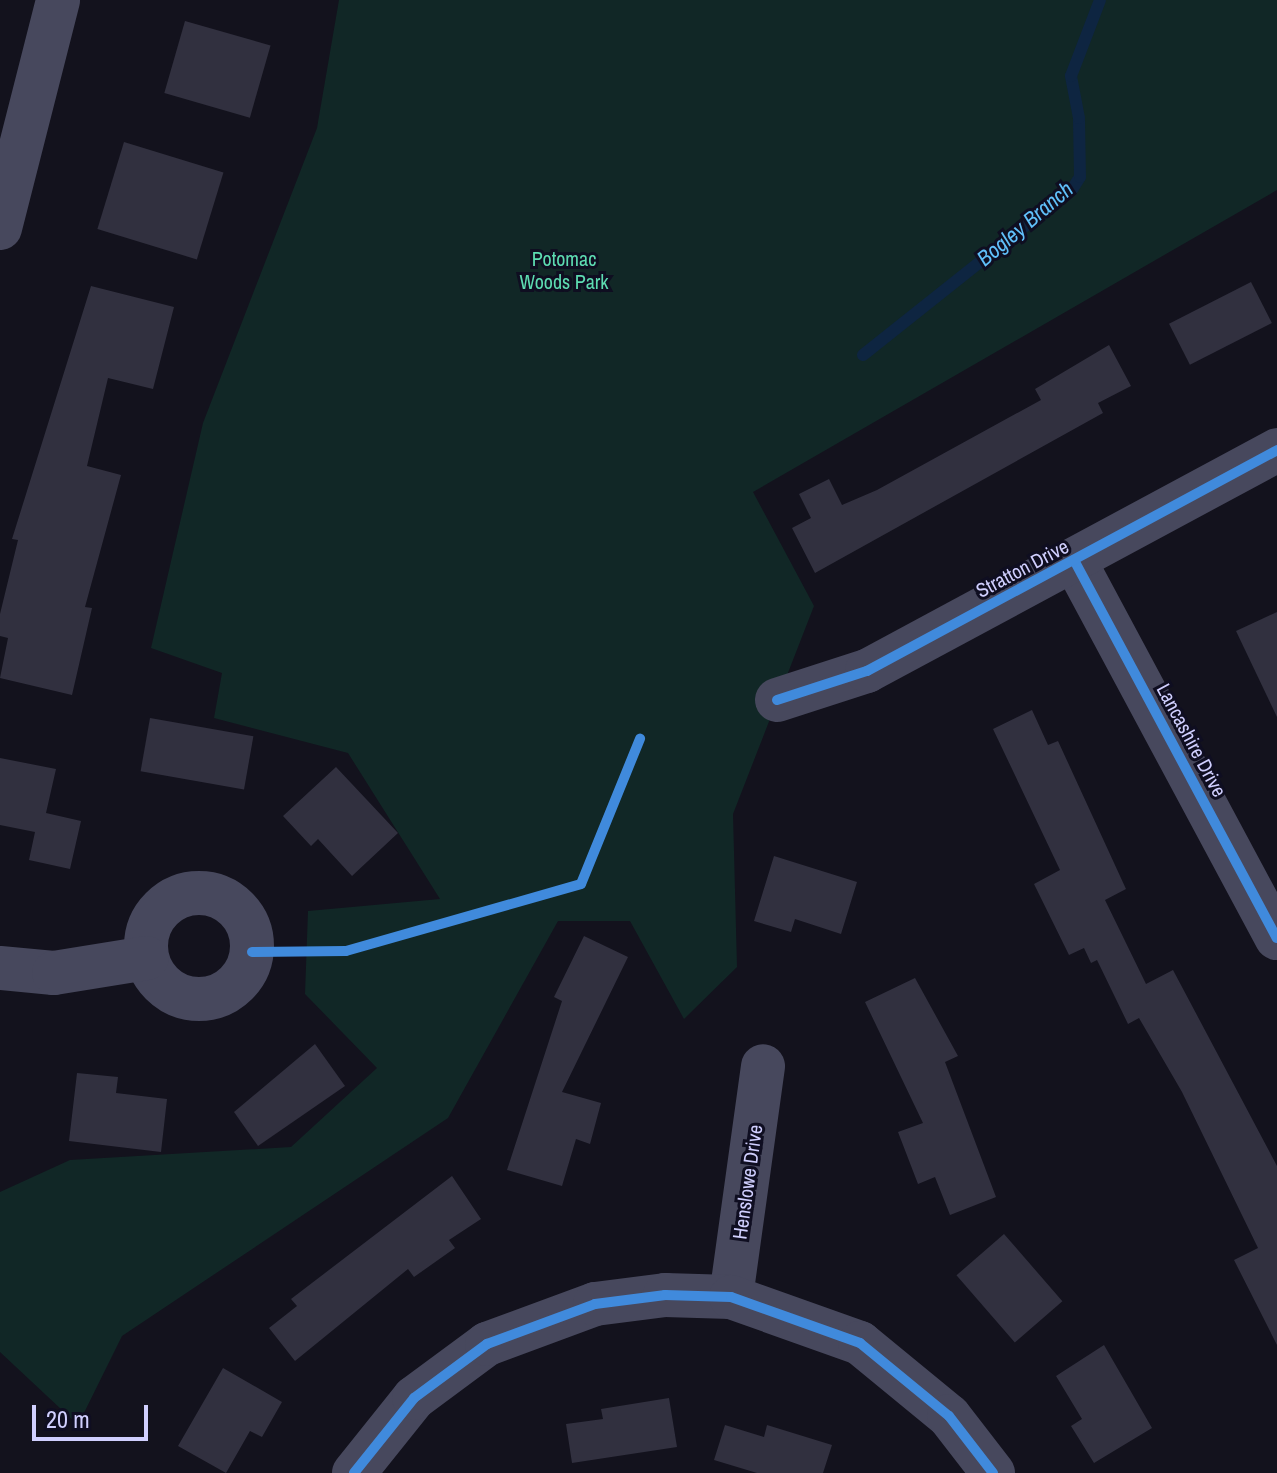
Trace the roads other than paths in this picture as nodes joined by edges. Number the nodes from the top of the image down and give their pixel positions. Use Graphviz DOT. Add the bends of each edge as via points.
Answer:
graph roads {
  1 [pos="58,0"];
  2 [pos="0,228"];
  3 [pos="1277,450"];
  4 [pos="1074,560"];
  5 [pos="777,700"];
  6 [pos="1277,938"];
  7 [pos="147,958"];
  8 [pos="0,968"];
  9 [pos="763,1066"];
  10 [pos="731,1297"];
  11 [pos="354,1473"];
  12 [pos="993,1473"];
  1 -- 2 [label="street"];
  3 -- 4 [label="street, Stratton Drive"];
  4 -- 5 [label="street, Stratton Drive" via="867,671"];
  4 -- 6 [label="street, Lancashire Drive"];
  7 -- 8 [label="street" via="54,973"];
  9 -- 10 [label="street, Henslowe Drive"];
  10 -- 11 [label="street" via="665,1295 527,1325 487,1344 414,1398"];
  10 -- 12 [label="street" via="860,1343 949,1416"];
}
